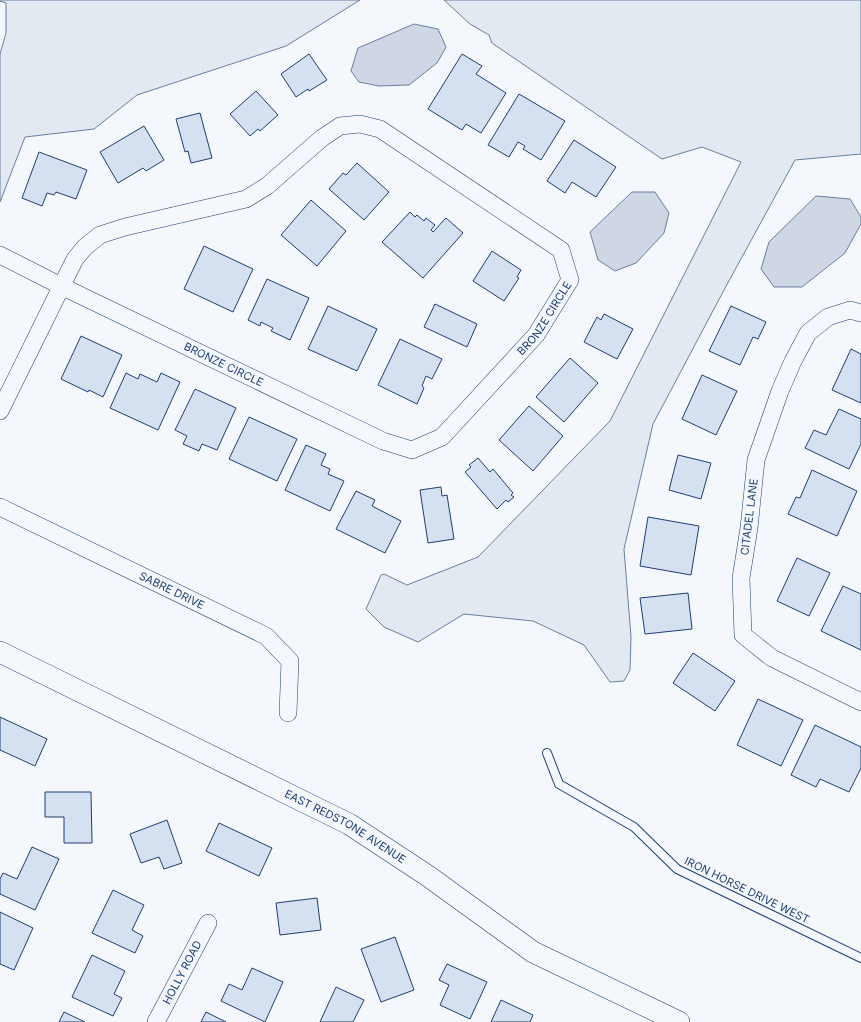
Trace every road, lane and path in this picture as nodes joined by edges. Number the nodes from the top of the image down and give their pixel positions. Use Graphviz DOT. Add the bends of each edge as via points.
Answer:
graph roads {
  1 [pos="0,255"];
  2 [pos="61,286"];
  3 [pos="861,313"];
  4 [pos="0,411"];
  5 [pos="0,507"];
  6 [pos="0,652"];
  7 [pos="861,702"];
  8 [pos="288,713"];
  9 [pos="547,753"];
  10 [pos="208,923"];
  11 [pos="861,958"];
  12 [pos="156,1022"];
  13 [pos="678,1022"];
  1 -- 2 [label="street, BRONZE CIRCLE"];
  2 -- 2 [label="street, BRONZE CIRCLE" via="75,259 85,246 100,235 246,199 267,186 322,138 340,126 360,124 380,129 561,250 570,280 536,335 442,437 412,450 383,441"];
  2 -- 4 [label="street"];
  3 -- 7 [label="street, CITADEL LANE" via="850,310 828,317 808,333 793,361 756,460 741,578 743,635 772,658"];
  5 -- 8 [label="street, SABRE DRIVE" via="266,636 290,660"];
  6 -- 13 [label="street, EAST REDSTONE AVENUE" via="349,824 428,876 533,952"];
  9 -- 11 [label="lane, IRON HORSE DRIVE WEST" via="559,784 634,827 677,868"];
  10 -- 12 [label="street, HOLLY ROAD"];
}
